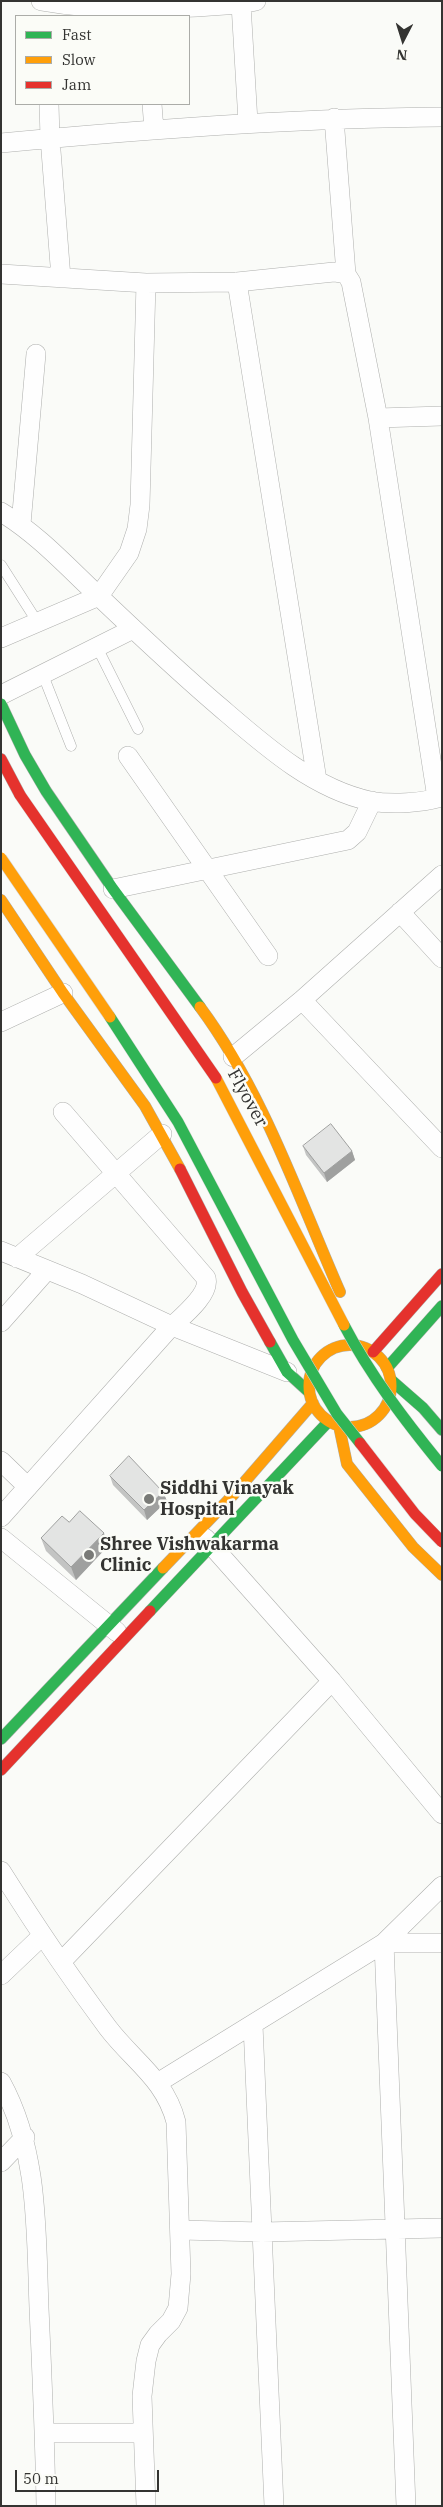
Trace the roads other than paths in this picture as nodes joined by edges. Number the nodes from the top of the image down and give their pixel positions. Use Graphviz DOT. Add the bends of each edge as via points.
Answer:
graph roads {
  1 [pos="249,3"];
  2 [pos="51,5"];
  3 [pos="163,5"];
  4 [pos="143,13"];
  5 [pos="49,105"];
  6 [pos="152,105"];
  7 [pos="442,117"];
  8 [pos="334,118"];
  9 [pos="248,122"];
  10 [pos="154,130"];
  11 [pos="50,138"];
  12 [pos="1,143"];
  13 [pos="1,274"];
  14 [pos="346,274"];
  15 [pos="61,278"];
  16 [pos="237,282"];
  17 [pos="146,283"];
  18 [pos="36,354"];
  19 [pos="442,416"];
  20 [pos="378,418"];
  21 [pos="1,512"];
  22 [pos="21,524"];
  23 [pos="1,565"];
  24 [pos="99,596"];
  25 [pos="38,623"];
  26 [pos="133,629"];
  27 [pos="1,638"];
  28 [pos="96,647"];
  29 [pos="43,675"];
  30 [pos="1,695"];
  31 [pos="1,704"];
  32 [pos="138,729"];
  33 [pos="71,746"];
  34 [pos="128,756"];
  35 [pos="1,759"];
  36 [pos="317,780"];
  37 [pos="440,798"];
  38 [pos="372,801"];
  39 [pos="1,858"];
  40 [pos="207,870"];
  41 [pos="442,875"];
  42 [pos="113,889"];
  43 [pos="1,900"];
  44 [pos="400,912"];
  45 [pos="268,956"];
  46 [pos="442,958"];
  47 [pos="63,993"];
  48 [pos="302,1000"];
  49 [pos="1,1022"];
  50 [pos="233,1057"];
  51 [pos="63,1112"];
  52 [pos="162,1134"];
  53 [pos="442,1148"];
  54 [pos="118,1173"];
  55 [pos="9,1255"];
  56 [pos="47,1270"];
  57 [pos="442,1274"];
  58 [pos="442,1306"];
  59 [pos="1,1322"];
  60 [pos="434,1322"];
  61 [pos="172,1326"];
  62 [pos="369,1350"];
  63 [pos="387,1368"];
  64 [pos="287,1372"];
  65 [pos="391,1380"];
  66 [pos="311,1397"];
  67 [pos="334,1423"];
  68 [pos="442,1430"];
  69 [pos="1,1460"];
  70 [pos="442,1466"];
  71 [pos="28,1487"];
  72 [pos="1,1517"];
  73 [pos="199,1532"];
  74 [pos="1,1538"];
  75 [pos="442,1542"];
  76 [pos="212,1546"];
  77 [pos="442,1575"];
  78 [pos="111,1626"];
  79 [pos="125,1640"];
  80 [pos="332,1681"];
  81 [pos="1,1739"];
  82 [pos="1,1770"];
  83 [pos="442,1814"];
  84 [pos="1,1871"];
  85 [pos="442,1886"];
  86 [pos="42,1936"];
  87 [pos="384,1943"];
  88 [pos="442,1943"];
  89 [pos="61,1962"];
  90 [pos="1,1975"];
  91 [pos="253,2025"];
  92 [pos="1,2082"];
  93 [pos="159,2082"];
  94 [pos="25,2137"];
  95 [pos="1,2162"];
  96 [pos="442,2228"];
  97 [pos="180,2230"];
  98 [pos="396,2230"];
  99 [pos="262,2232"];
  100 [pos="45,2433"];
  101 [pos="143,2434"];
  102 [pos="46,2506"];
  103 [pos="146,2506"];
  104 [pos="274,2506"];
  105 [pos="406,2506"];
  1 -- 3 [label="street"];
  1 -- 9 [label="street"];
  2 -- 4 [label="street"];
  3 -- 4 [label="street"];
  5 -- 11 [label="street"];
  6 -- 10 [label="street"];
  7 -- 8 [label="street"];
  8 -- 9 [label="street"];
  8 -- 14 [label="street"];
  9 -- 10 [label="street"];
  10 -- 11 [label="street"];
  11 -- 12 [label="street"];
  11 -- 15 [label="street"];
  13 -- 15 [label="street"];
  14 -- 16 [label="street" via="334,272"];
  14 -- 20 [label="street" via="351,282"];
  15 -- 17 [label="street"];
  16 -- 17 [label="street"];
  16 -- 36 [label="street"];
  17 -- 24 [label="street" via="137,529 129,553"];
  18 -- 22 [label="street"];
  19 -- 20 [label="street"];
  20 -- 37 [label="street"];
  21 -- 22 [label="street"];
  22 -- 24 [label="street"];
  23 -- 25 [label="lane"];
  24 -- 25 [label="street"];
  24 -- 26 [label="street"];
  25 -- 27 [label="street"];
  26 -- 28 [label="street"];
  26 -- 36 [label="street" via="261,743"];
  28 -- 29 [label="street"];
  28 -- 32 [label="lane"];
  29 -- 30 [label="street"];
  29 -- 33 [label="lane"];
  31 -- 42 [label="main road" via="46,791"];
  34 -- 40 [label="street"];
  35 -- 70 [label="main road, Flyover, bridge" via="20,795 88,896 213,1072 353,1342 413,1431"];
  36 -- 38 [label="street"];
  37 -- 38 [label="street" via="408,802"];
  38 -- 40 [label="street" via="357,832 348,840"];
  39 -- 75 [label="main road, bridge" via="141,1062 178,1122 289,1332 337,1414 415,1514"];
  40 -- 42 [label="street"];
  40 -- 45 [label="street"];
  41 -- 44 [label="street"];
  42 -- 50 [label="main road"];
  43 -- 47 [label="main road"];
  44 -- 46 [label="street"];
  44 -- 48 [label="street"];
  47 -- 49 [label="street"];
  47 -- 52 [label="main road" via="119,1067"];
  48 -- 50 [label="street"];
  48 -- 53 [label="street"];
  50 -- 62 [label="main road" via="261,1110"];
  51 -- 54 [label="street"];
  52 -- 54 [label="street"];
  52 -- 64 [label="main road" via="210,1231"];
  54 -- 55 [label="street"];
  54 -- 61 [label="street" via="206,1278 205,1292"];
  55 -- 56 [label="street"];
  56 -- 59 [label="street"];
  56 -- 61 [label="street"];
  57 -- 62 [label="main road"];
  58 -- 60 [label="main road"];
  60 -- 63 [label="main road"];
  61 -- 64 [label="street"];
  61 -- 71 [label="street"];
  62 -- 63 [label="main road"];
  62 -- 66 [label="main road" via="344,1346 322,1357 310,1379"];
  63 -- 65 [label="main road"];
  64 -- 66 [label="main road"];
  65 -- 67 [label="main road" via="391,1394 378,1417 353,1427"];
  65 -- 68 [label="main road"];
  66 -- 67 [label="main road" via="320,1413"];
  66 -- 73 [label="main road"];
  67 -- 76 [label="main road"];
  67 -- 77 [label="main road" via="347,1464 413,1547"];
  69 -- 71 [label="street"];
  71 -- 72 [label="street"];
  73 -- 76 [label="street"];
  73 -- 78 [label="main road"];
  74 -- 78 [label="street"];
  76 -- 79 [label="main road"];
  76 -- 80 [label="street"];
  78 -- 79 [label="street"];
  78 -- 81 [label="main road"];
  79 -- 82 [label="main road"];
  80 -- 83 [label="street"];
  80 -- 89 [label="street"];
  84 -- 86 [label="street"];
  85 -- 87 [label="street"];
  86 -- 89 [label="street"];
  86 -- 90 [label="street"];
  87 -- 88 [label="street"];
  87 -- 91 [label="street"];
  87 -- 98 [label="street"];
  89 -- 93 [label="street" via="123,2048"];
  91 -- 93 [label="street"];
  91 -- 99 [label="street"];
  92 -- 94 [label="street"];
  93 -- 97 [label="street" via="176,2122"];
  94 -- 95 [label="street"];
  94 -- 100 [label="street" via="36,2234"];
  96 -- 98 [label="street"];
  97 -- 99 [label="street"];
  97 -- 101 [label="street" via="178,2308 150,2345 142,2396"];
  98 -- 99 [label="street"];
  98 -- 105 [label="street"];
  99 -- 104 [label="street"];
  100 -- 101 [label="street"];
  100 -- 102 [label="street"];
  101 -- 103 [label="street"];
}
